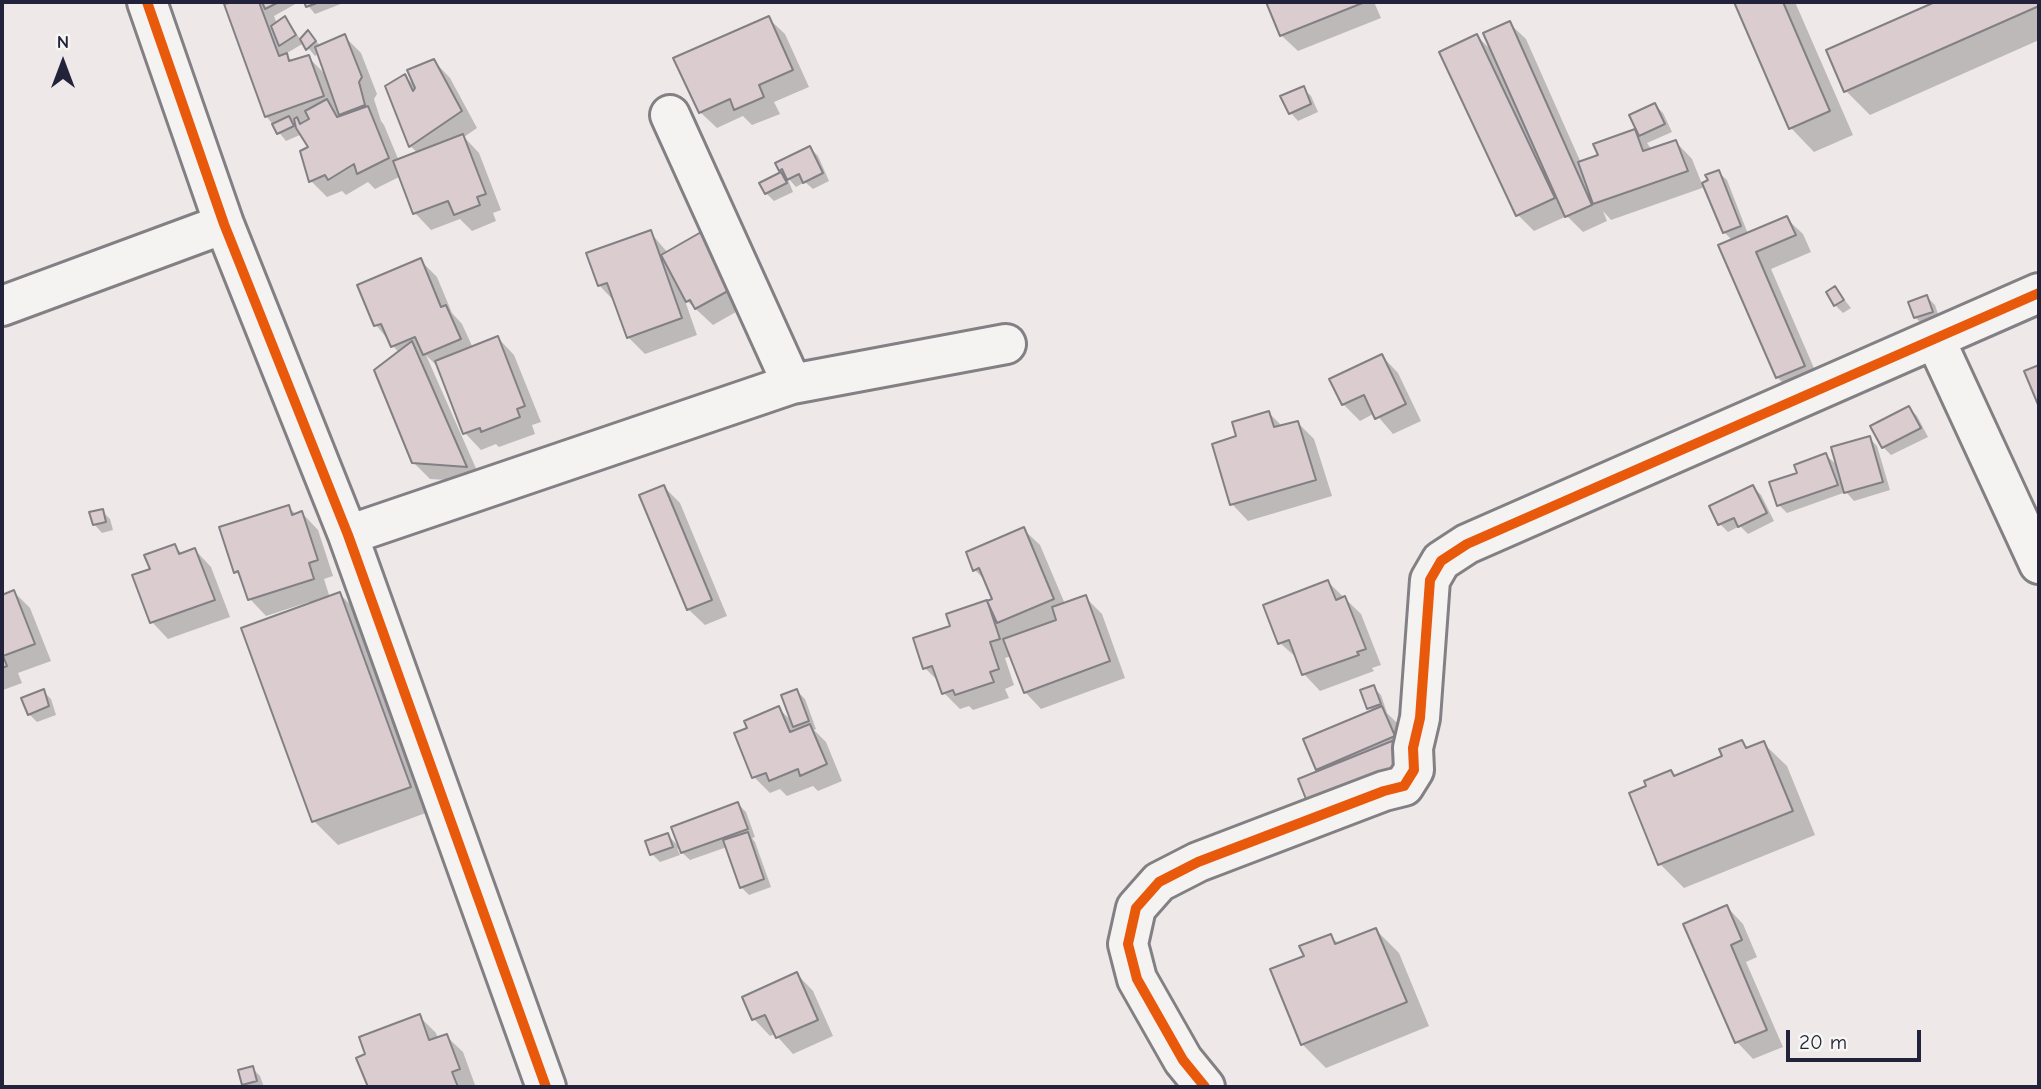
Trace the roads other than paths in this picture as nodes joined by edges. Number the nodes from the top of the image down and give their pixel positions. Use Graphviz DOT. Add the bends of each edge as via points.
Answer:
graph roads {
  1 [pos="147,2"];
  2 [pos="670,115"];
  3 [pos="224,224"];
  4 [pos="2039,293"];
  5 [pos="2,306"];
  6 [pos="1935,339"];
  7 [pos="1006,344"];
  8 [pos="792,384"];
  9 [pos="348,535"];
  10 [pos="2039,564"];
  11 [pos="546,1087"];
  12 [pos="1205,1087"];
  1 -- 3 [label="street"];
  2 -- 8 [label="street"];
  3 -- 5 [label="street"];
  3 -- 9 [label="street"];
  4 -- 6 [label="street"];
  6 -- 10 [label="street"];
  6 -- 12 [label="street" via="1467,544 1441,561 1430,580 1414,770 1404,786 1198,862 1159,882 1136,908 1128,944 1137,979 1183,1060"];
  7 -- 8 [label="street"];
  8 -- 9 [label="street"];
  9 -- 11 [label="street"];
}
